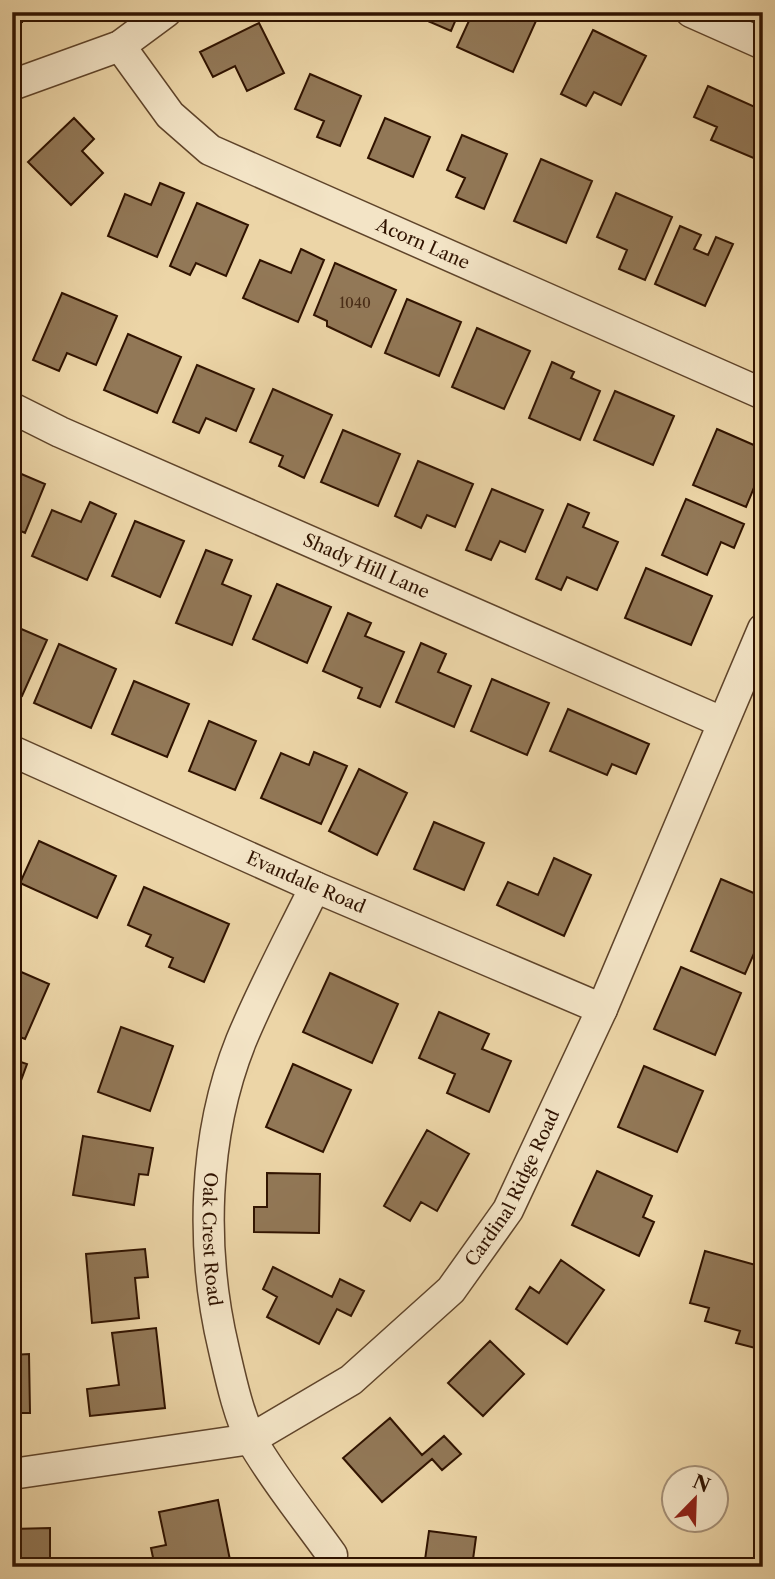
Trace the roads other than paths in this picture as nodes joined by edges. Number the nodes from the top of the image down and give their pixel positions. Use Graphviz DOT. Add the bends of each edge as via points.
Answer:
graph roads {
  1 [pos="166,12"];
  2 [pos="691,12"];
  3 [pos="763,44"];
  4 [pos="120,46"];
  5 [pos="12,85"];
  6 [pos="763,394"];
  7 [pos="12,408"];
  8 [pos="763,629"];
  9 [pos="722,722"];
  10 [pos="15,759"];
  11 [pos="315,887"];
  12 [pos="601,1009"];
  13 [pos="251,1439"];
  14 [pos="12,1474"];
  15 [pos="332,1555"];
  1 -- 4 [label="street"];
  2 -- 3 [label="street"];
  4 -- 5 [label="street"];
  4 -- 6 [label="street, Acorn Lane" via="170,115 210,150"];
  7 -- 9 [label="street, Shady Hill Lane"];
  8 -- 9 [label="street, Cardinal Ridge Road"];
  9 -- 12 [label="street, Cardinal Ridge Road"];
  10 -- 11 [label="street, Evandale Road"];
  11 -- 12 [label="street, Evandale Road"];
  11 -- 13 [label="street, Oak Crest Road" via="241,1042 222,1106 211,1172 209,1244 216,1315"];
  12 -- 13 [label="street, Cardinal Ridge Road" via="508,1210 451,1290 351,1380"];
  13 -- 14 [label="street, Cardinal Ridge Road"];
  13 -- 15 [label="street, Oak Crest Road"];
}
